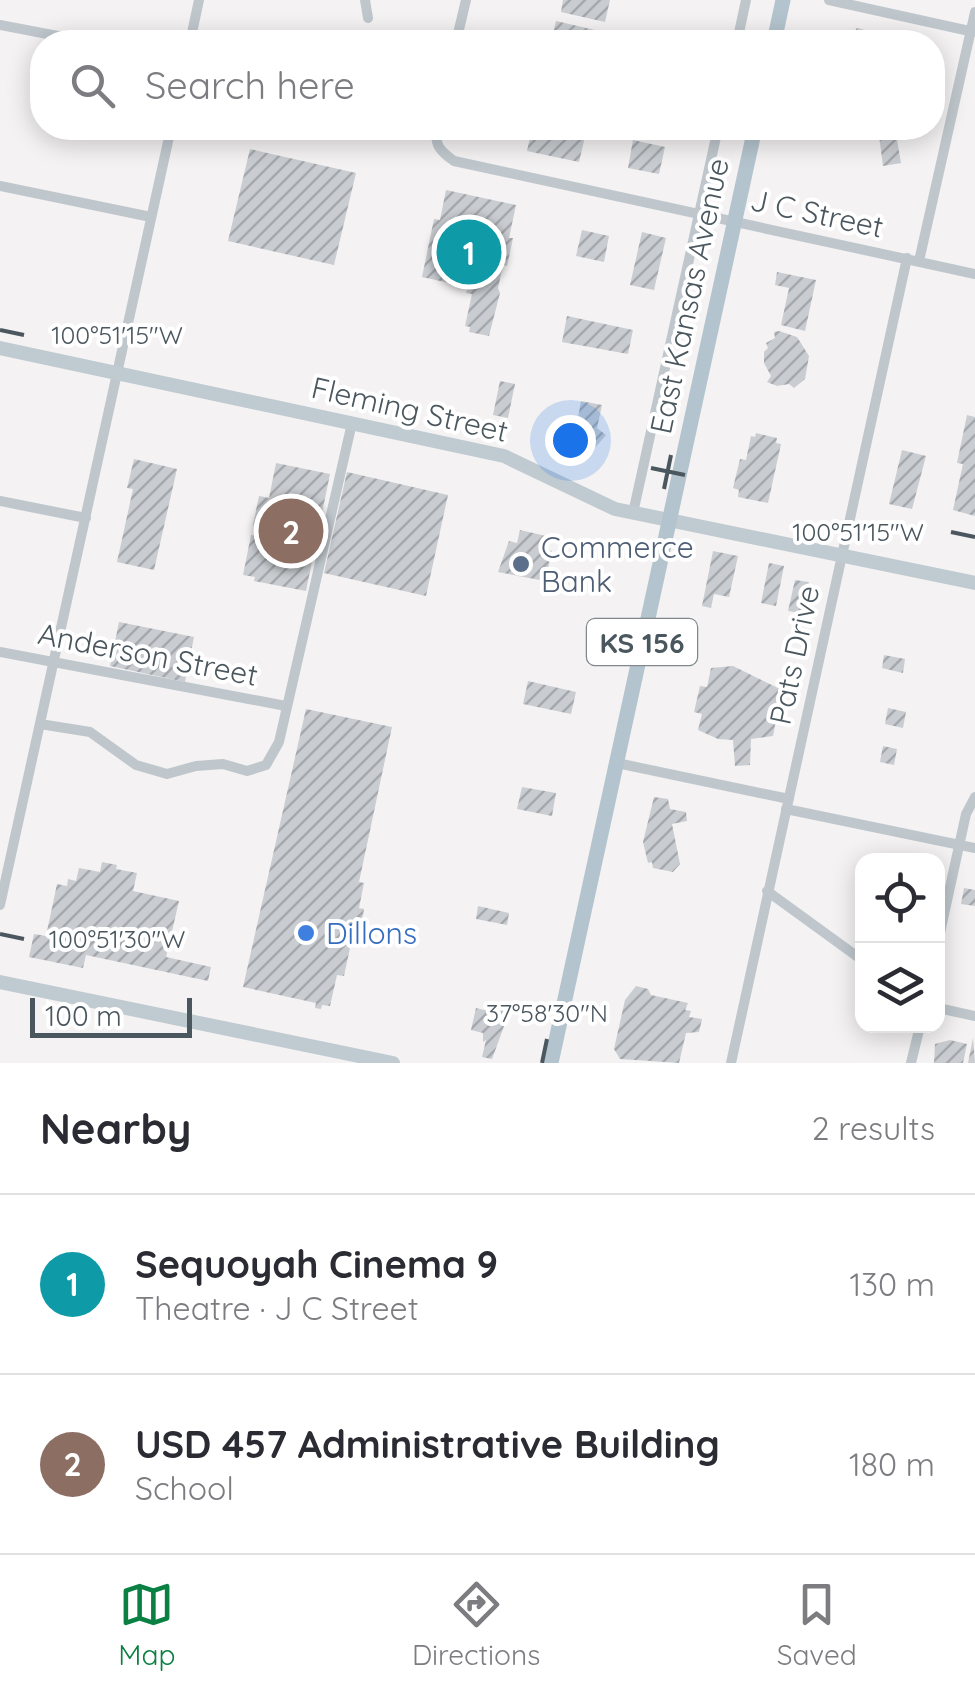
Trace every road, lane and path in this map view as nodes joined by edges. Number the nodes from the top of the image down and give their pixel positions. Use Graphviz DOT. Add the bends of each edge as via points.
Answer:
graph roads {
  1 [pos="199,0"];
  2 [pos="365,0"];
  3 [pos="466,0"];
  4 [pos="746,0"];
  5 [pos="784,0"];
  6 [pos="829,0"];
  7 [pos="975,12"];
  8 [pos="368,18"];
  9 [pos="0,24"];
  10 [pos="30,30"];
  11 [pos="193,30"];
  12 [pos="459,30"];
  13 [pos="740,30"];
  14 [pos="777,30"];
  15 [pos="973,31"];
  16 [pos="168,140"];
  17 [pos="437,140"];
  18 [pos="715,140"];
  19 [pos="752,140"];
  20 [pos="0,186"];
  21 [pos="699,212"];
  22 [pos="152,216"];
  23 [pos="734,221"];
  24 [pos="907,258"];
  25 [pos="920,261"];
  26 [pos="975,274"];
  27 [pos="0,348"];
  28 [pos="118,372"];
  29 [pos="352,423"];
  30 [pos="0,501"];
  31 [pos="633,513"];
  32 [pos="86,518"];
  33 [pos="668,519"];
  34 [pos="842,555"];
  35 [pos="975,584"];
  36 [pos="0,652"];
  37 [pos="54,663"];
  38 [pos="286,706"];
  39 [pos="40,724"];
  40 [pos="617,763"];
  41 [pos="975,797"];
  42 [pos="788,804"];
  43 [pos="958,845"];
  44 [pos="975,848"];
  45 [pos="768,891"];
  46 [pos="0,905"];
  47 [pos="945,908"];
  48 [pos="855,955"];
  49 [pos="0,982"];
  50 [pos="945,1010"];
  51 [pos="975,1016"];
  52 [pos="918,1033"];
  53 [pos="355,1059"];
  54 [pos="392,1063"];
  55 [pos="551,1063"];
  56 [pos="731,1063"];
  57 [pos="911,1063"];
  1 -- 11 [label="street"];
  2 -- 8 [label="street"];
  3 -- 12 [label="street"];
  4 -- 13 [label="street"];
  5 -- 14 [label="main road"];
  6 -- 15 [label="street"];
  7 -- 15 [label="street"];
  9 -- 10 [label="street"];
  15 -- 25 [label="street"];
  16 -- 22 [label="street"];
  17 -- 21 [label="street, J C Street" via="454,161"];
  18 -- 21 [label="street"];
  19 -- 23 [label="main road, East Kansas Avenue / KS 156"];
  20 -- 22 [label="street"];
  21 -- 23 [label="street, J C Street"];
  21 -- 31 [label="street"];
  22 -- 28 [label="street"];
  23 -- 24 [label="street, J C Street"];
  23 -- 33 [label="main road, East Kansas Avenue / KS 156"];
  24 -- 25 [label="street, J C Street"];
  24 -- 34 [label="street, Pats Drive"];
  25 -- 26 [label="street, J C Street"];
  27 -- 28 [label="street, Fleming Street"];
  28 -- 29 [label="street, Fleming Street"];
  28 -- 32 [label="street"];
  29 -- 31 [label="street, Fleming Street" via="504,456"];
  29 -- 38 [label="street"];
  30 -- 32 [label="street"];
  31 -- 33 [label="street, Fleming Street"];
  32 -- 37 [label="street"];
  33 -- 34 [label="street, Fleming Street"];
  33 -- 40 [label="main road, East Kansas Avenue / KS 156"];
  34 -- 35 [label="street, Fleming Street"];
  34 -- 42 [label="street, Pats Drive"];
  36 -- 37 [label="street, Anderson Street"];
  37 -- 38 [label="street, Anderson Street"];
  37 -- 39 [label="street"];
  38 -- 39 [label="street" via="279,742 266,764 248,771 224,764 166,774 136,764 90,732"];
  39 -- 46 [label="street"];
  40 -- 42 [label="street"];
  40 -- 55 [label="main road, East Kansas Avenue / KS 156"];
  41 -- 43 [label="street"];
  42 -- 43 [label="street"];
  42 -- 45 [label="street, Pats Drive"];
  43 -- 44 [label="street"];
  43 -- 47 [label="street"];
  45 -- 48 [label="street"];
  45 -- 56 [label="street, Pats Drive"];
  49 -- 53 [label="street"];
  50 -- 51 [label="street"];
  52 -- 57 [label="street"];
  53 -- 54 [label="street"];
}
